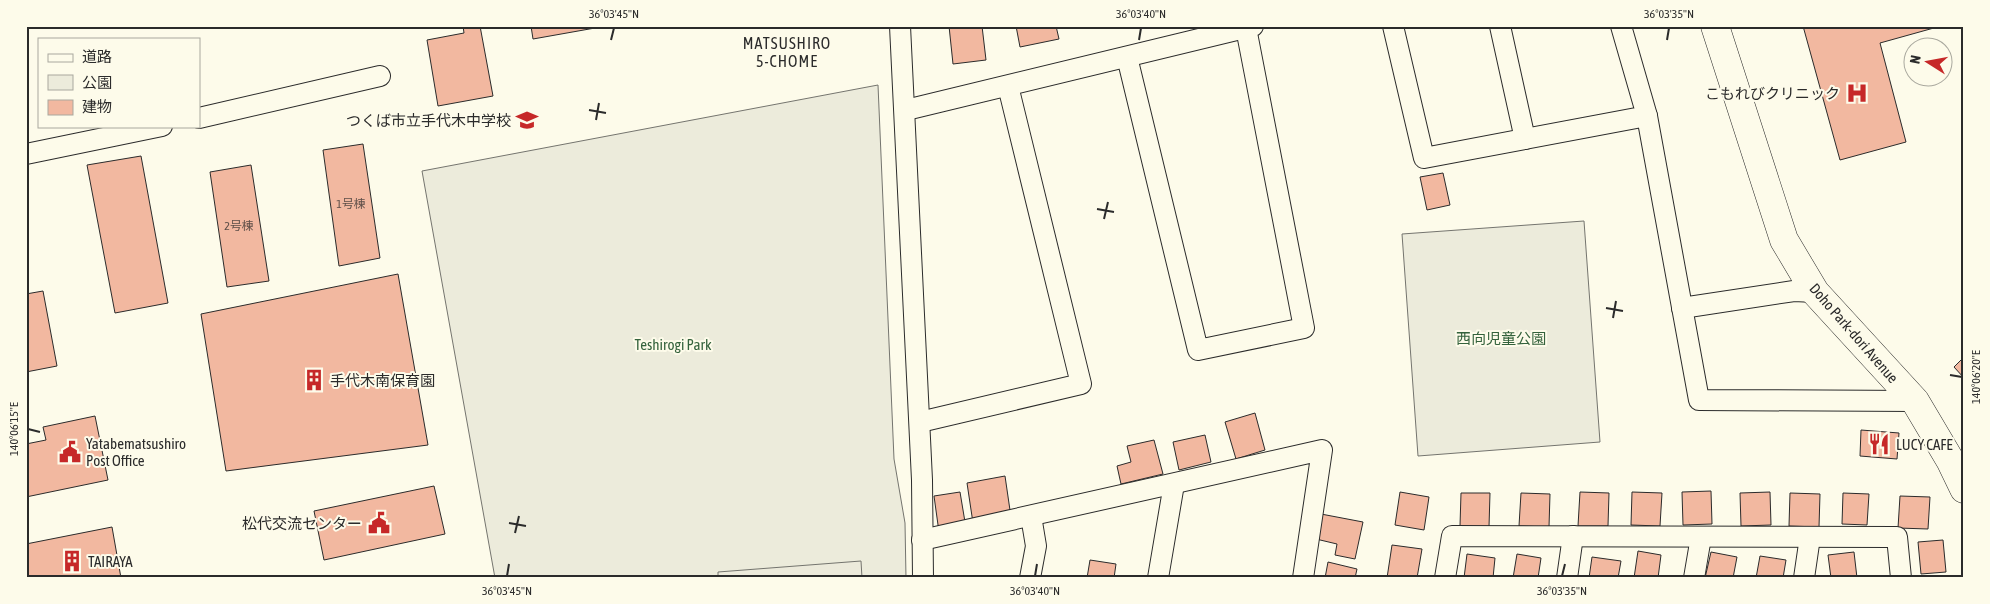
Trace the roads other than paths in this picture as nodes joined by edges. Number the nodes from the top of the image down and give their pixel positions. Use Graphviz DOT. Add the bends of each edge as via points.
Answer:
graph roads {
  1 [pos="900,26"];
  2 [pos="1393,26"];
  3 [pos="1500,26"];
  4 [pos="1621,26"];
  5 [pos="1715,26"];
  6 [pos="1250,27"];
  7 [pos="1127,57"];
  8 [pos="380,76"];
  9 [pos="1008,86"];
  10 [pos="906,110"];
  11 [pos="1647,116"];
  12 [pos="200,118"];
  13 [pos="152,128"];
  14 [pos="1525,139"];
  15 [pos="26,154"];
  16 [pos="1815,292"];
  17 [pos="1682,308"];
  18 [pos="1914,401"];
  19 [pos="920,422"];
  20 [pos="1174,484"];
  21 [pos="1964,489"];
  22 [pos="1031,516"];
  23 [pos="1573,536"];
  24 [pos="1701,536"];
  25 [pos="1810,537"];
  26 [pos="922,540"];
  27 [pos="922,578"];
  28 [pos="1030,578"];
  29 [pos="1158,578"];
  30 [pos="1303,578"];
  31 [pos="1445,578"];
  32 [pos="1566,578"];
  33 [pos="1694,578"];
  34 [pos="1804,578"];
  35 [pos="1901,578"];
  1 -- 10 [label="street"];
  2 -- 14 [label="street" via="1424,158"];
  3 -- 14 [label="street"];
  4 -- 11 [label="street"];
  5 -- 16 [label="street, Doho Park-dori Avenue" via="1784,240"];
  6 -- 7 [label="street"];
  6 -- 7 [label="street" via="1304,328 1198,350"];
  7 -- 9 [label="street"];
  8 -- 12 [label="street"];
  9 -- 10 [label="street"];
  9 -- 19 [label="street" via="1081,384"];
  10 -- 19 [label="street"];
  11 -- 14 [label="street"];
  11 -- 17 [label="street"];
  13 -- 15 [label="street"];
  16 -- 17 [label="street" via="1794,292"];
  16 -- 18 [label="street, Doho Park-dori Avenue"];
  17 -- 18 [label="street" via="1699,400"];
  18 -- 21 [label="street, Doho Park-dori Avenue"];
  19 -- 26 [label="street"];
  20 -- 22 [label="street"];
  20 -- 29 [label="street"];
  20 -- 30 [label="street" via="1322,450"];
  22 -- 26 [label="street"];
  22 -- 28 [label="street" via="1036,546"];
  23 -- 24 [label="street"];
  23 -- 31 [label="street" via="1452,536"];
  23 -- 32 [label="street"];
  24 -- 25 [label="street"];
  24 -- 33 [label="street"];
  25 -- 34 [label="street"];
  25 -- 35 [label="street" via="1897,537"];
  26 -- 27 [label="street"];
}
